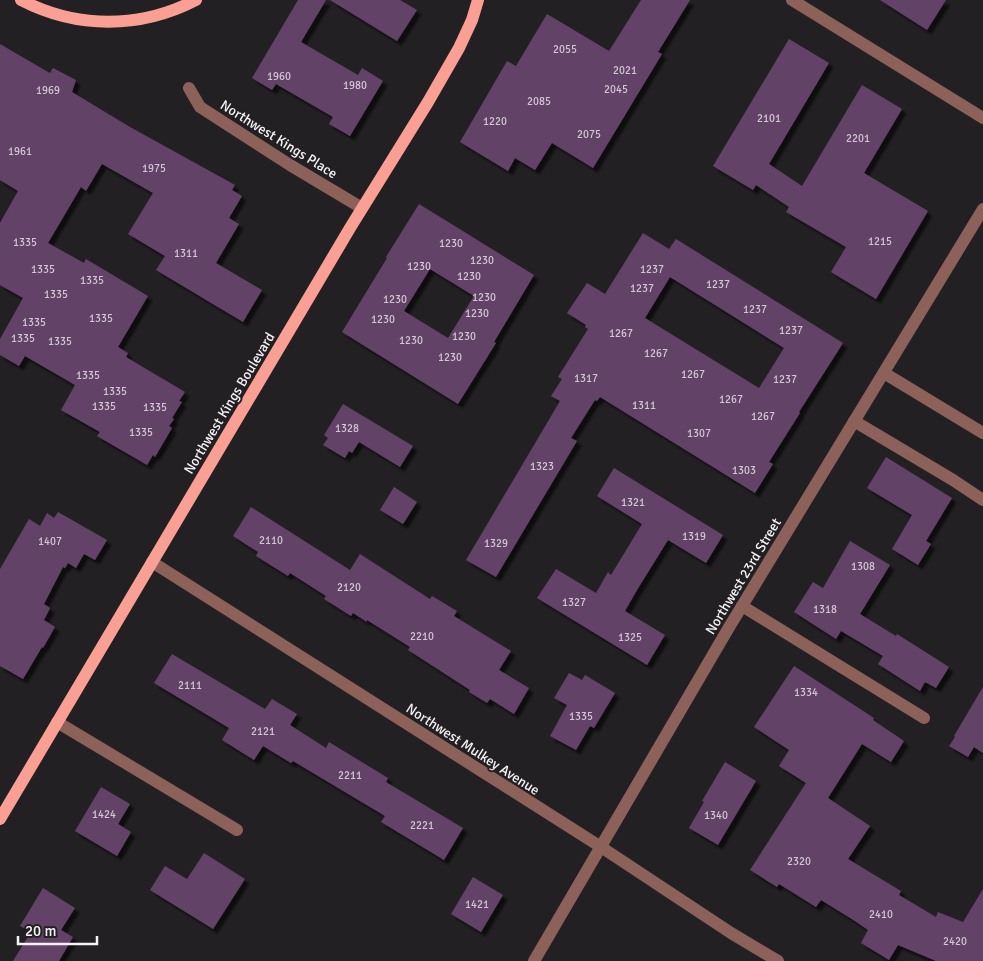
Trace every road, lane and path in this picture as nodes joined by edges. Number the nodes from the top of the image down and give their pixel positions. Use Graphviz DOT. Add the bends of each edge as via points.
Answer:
graph roads {
  1 [pos="21,0"];
  2 [pos="196,0"];
  3 [pos="478,0"];
  4 [pos="792,0"];
  5 [pos="189,88"];
  6 [pos="983,118"];
  7 [pos="362,208"];
  8 [pos="983,209"];
  9 [pos="884,373"];
  10 [pos="854,421"];
  11 [pos="983,433"];
  12 [pos="983,500"];
  13 [pos="152,562"];
  14 [pos="742,606"];
  15 [pos="924,718"];
  16 [pos="57,722"];
  17 [pos="0,819"];
  18 [pos="237,830"];
  19 [pos="601,847"];
  20 [pos="534,961"];
  21 [pos="778,961"];
  1 -- 2 [label="main road" via="58,16 96,22 123,22 157,16"];
  3 -- 7 [label="main road, Northwest Kings Boulevard" via="459,48"];
  4 -- 6 [label="street"];
  5 -- 7 [label="street, Northwest Kings Place" via="200,107"];
  7 -- 13 [label="main road, Northwest Kings Boulevard"];
  8 -- 9 [label="street, Northwest 23rd Street"];
  9 -- 10 [label="street, Northwest 23rd Street"];
  9 -- 11 [label="street"];
  10 -- 12 [label="street"];
  10 -- 14 [label="street, Northwest 23rd Street"];
  13 -- 16 [label="main road, Northwest Kings Boulevard"];
  13 -- 19 [label="street, Northwest Mulkey Avenue"];
  14 -- 15 [label="street"];
  14 -- 19 [label="street, Northwest 23rd Street"];
  16 -- 17 [label="main road, Northwest Kings Boulevard"];
  16 -- 18 [label="street"];
  19 -- 20 [label="street, Northwest 23rd Street"];
  19 -- 21 [label="street, Northwest Mulkey Avenue"];
}
